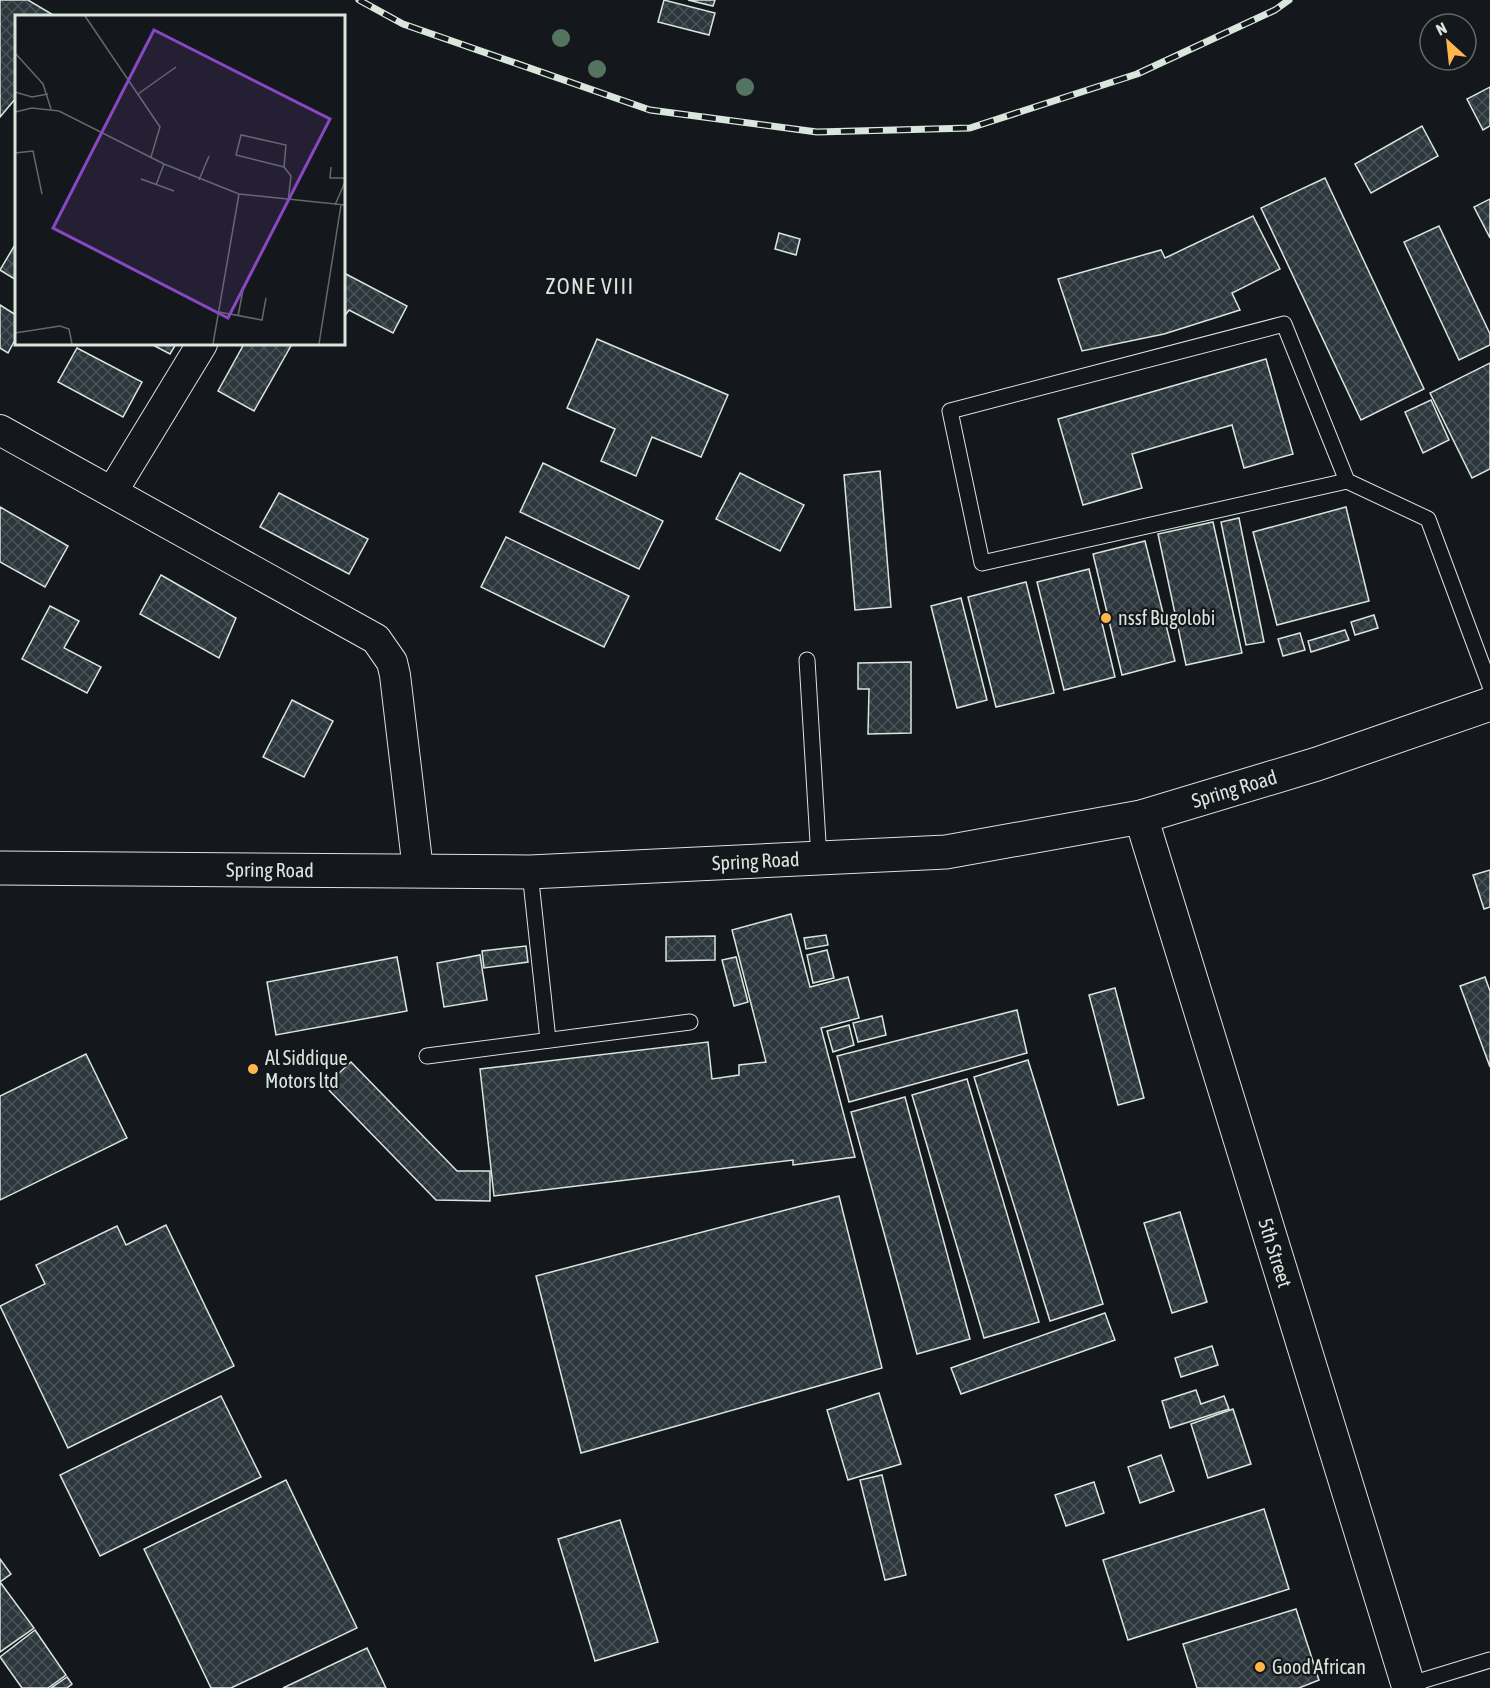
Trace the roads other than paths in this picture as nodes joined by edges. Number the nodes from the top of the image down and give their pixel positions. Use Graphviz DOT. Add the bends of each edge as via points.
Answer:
graph roads {
  1 [pos="201,345"];
  2 [pos="0,430"];
  3 [pos="1347,482"];
  4 [pos="112,492"];
  5 [pos="807,660"];
  6 [pos="1490,686"];
  7 [pos="1490,704"];
  8 [pos="1141,817"];
  9 [pos="819,860"];
  10 [pos="0,868"];
  11 [pos="418,870"];
  12 [pos="530,872"];
  13 [pos="690,1022"];
  14 [pos="549,1040"];
  15 [pos="427,1056"];
  16 [pos="1490,1660"];
  17 [pos="1409,1687"];
  1 -- 4 [label="street"];
  2 -- 4 [label="street"];
  3 -- 3 [label="lane" via="1284,324 950,411 982,563"];
  3 -- 6 [label="lane" via="1428,519"];
  4 -- 11 [label="street" via="376,639 386,649 394,675"];
  5 -- 9 [label="lane"];
  7 -- 8 [label="main road, Spring Road" via="1317,764"];
  8 -- 9 [label="main road, Spring Road" via="946,852"];
  8 -- 17 [label="main road, 5th Street"];
  9 -- 12 [label="main road, Spring Road"];
  10 -- 11 [label="main road, Spring Road"];
  11 -- 12 [label="main road, Spring Road"];
  12 -- 14 [label="lane"];
  13 -- 14 [label="lane"];
  14 -- 15 [label="lane"];
  16 -- 17 [label="lane"];
}
